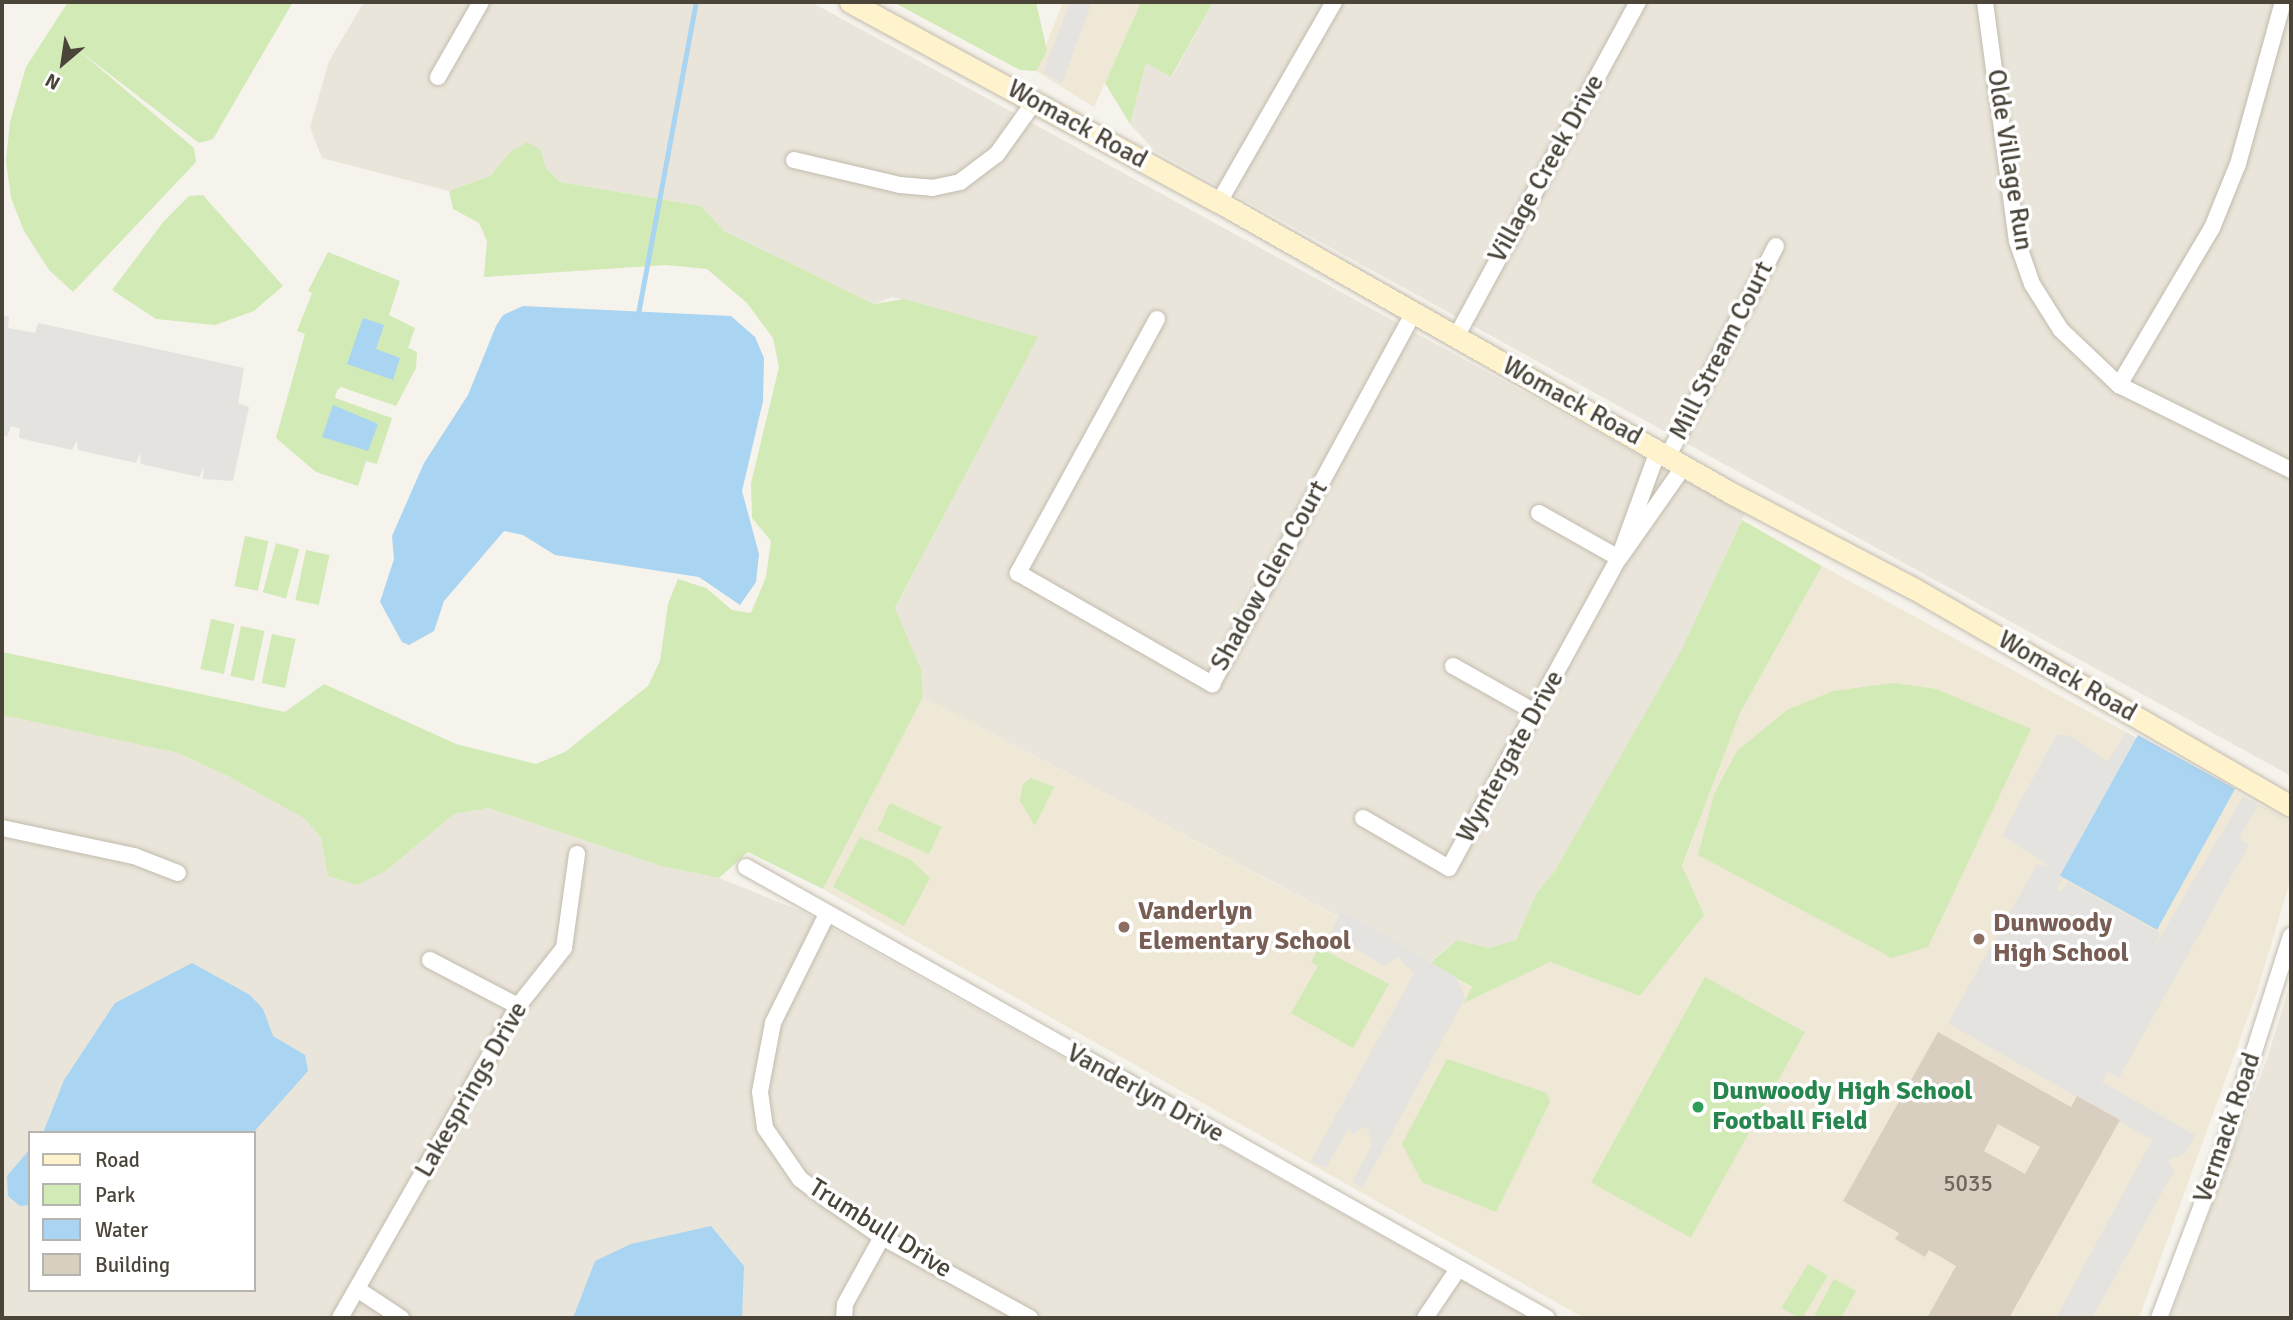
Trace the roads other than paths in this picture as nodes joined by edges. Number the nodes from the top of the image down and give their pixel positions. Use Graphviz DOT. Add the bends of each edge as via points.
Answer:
graph roads {
  1 [pos="481,2"];
  2 [pos="849,2"];
  3 [pos="1334,2"];
  4 [pos="1638,2"];
  5 [pos="1985,2"];
  6 [pos="2283,2"];
  7 [pos="438,77"];
  8 [pos="1035,102"];
  9 [pos="794,160"];
  10 [pos="1219,202"];
  11 [pos="1776,246"];
  12 [pos="1413,314"];
  13 [pos="1157,319"];
  14 [pos="1456,337"];
  15 [pos="2119,385"];
  16 [pos="1670,458"];
  17 [pos="2291,470"];
  18 [pos="1650,479"];
  19 [pos="1666,487"];
  20 [pos="1539,513"];
  21 [pos="1619,558"];
  22 [pos="1453,666"];
  23 [pos="1535,712"];
  24 [pos="2291,806"];
  25 [pos="1363,818"];
  26 [pos="2,828"];
  27 [pos="578,855"];
  28 [pos="746,867"];
  29 [pos="178,873"];
  30 [pos="827,914"];
  31 [pos="2291,936"];
  32 [pos="430,960"];
  33 [pos="518,1006"];
  34 [pos="883,1237"];
  35 [pos="1458,1269"];
  36 [pos="357,1289"];
  37 [pos="340,1318"];
  38 [pos="401,1318"];
  39 [pos="844,1318"];
  40 [pos="1030,1318"];
  41 [pos="1426,1318"];
  42 [pos="1547,1318"];
  43 [pos="2159,1318"];
  1 -- 7 [label="street"];
  2 -- 8 [label="street, Womack Road"];
  3 -- 10 [label="street"];
  4 -- 14 [label="street, Village Creek Drive"];
  5 -- 15 [label="street, Olde Village Run" via="2009,192 2032,285 2061,330"];
  6 -- 15 [label="street" via="2238,164 2212,228"];
  8 -- 9 [label="street" via="997,155 960,182 932,188 900,185"];
  8 -- 10 [label="street, Womack Road"];
  10 -- 12 [label="street, Womack Road"];
  11 -- 16 [label="street, Mill Stream Court"];
  12 -- 13 [label="street, Shadow Glen Court" via="1212,684 1018,573"];
  12 -- 14 [label="street, Womack Road"];
  14 -- 16 [label="street, Womack Road"];
  15 -- 17 [label="street, Olde Village Run"];
  16 -- 18 [label="street, Wyntergate Drive"];
  16 -- 19 [label="street, Wyntergate Drive"];
  16 -- 24 [label="street, Womack Road" via="1913,588"];
  18 -- 19 [label="street"];
  18 -- 21 [label="street, Wyntergate Drive" via="1635,505"];
  19 -- 21 [label="street, Wyntergate Drive" via="1642,531"];
  20 -- 21 [label="street"];
  21 -- 23 [label="street, Wyntergate Drive"];
  22 -- 23 [label="street"];
  23 -- 25 [label="street, Wyntergate Drive" via="1450,868"];
  26 -- 29 [label="street" via="134,856"];
  27 -- 33 [label="street, Lakesprings Drive" via="564,948"];
  28 -- 30 [label="street, Vanderlyn Drive"];
  30 -- 34 [label="street, Trumbull Drive" via="773,1023 760,1092 765,1128 800,1179"];
  30 -- 35 [label="street, Vanderlyn Drive"];
  31 -- 43 [label="street, Vermack Road" via="2221,1155"];
  32 -- 33 [label="street"];
  33 -- 36 [label="street, Lakesprings Drive"];
  34 -- 39 [label="street" via="845,1304"];
  34 -- 40 [label="street, Trumbull Drive"];
  35 -- 41 [label="street"];
  35 -- 42 [label="street, Vanderlyn Drive"];
  36 -- 37 [label="street, Lakesprings Drive"];
  36 -- 38 [label="street"];
}
